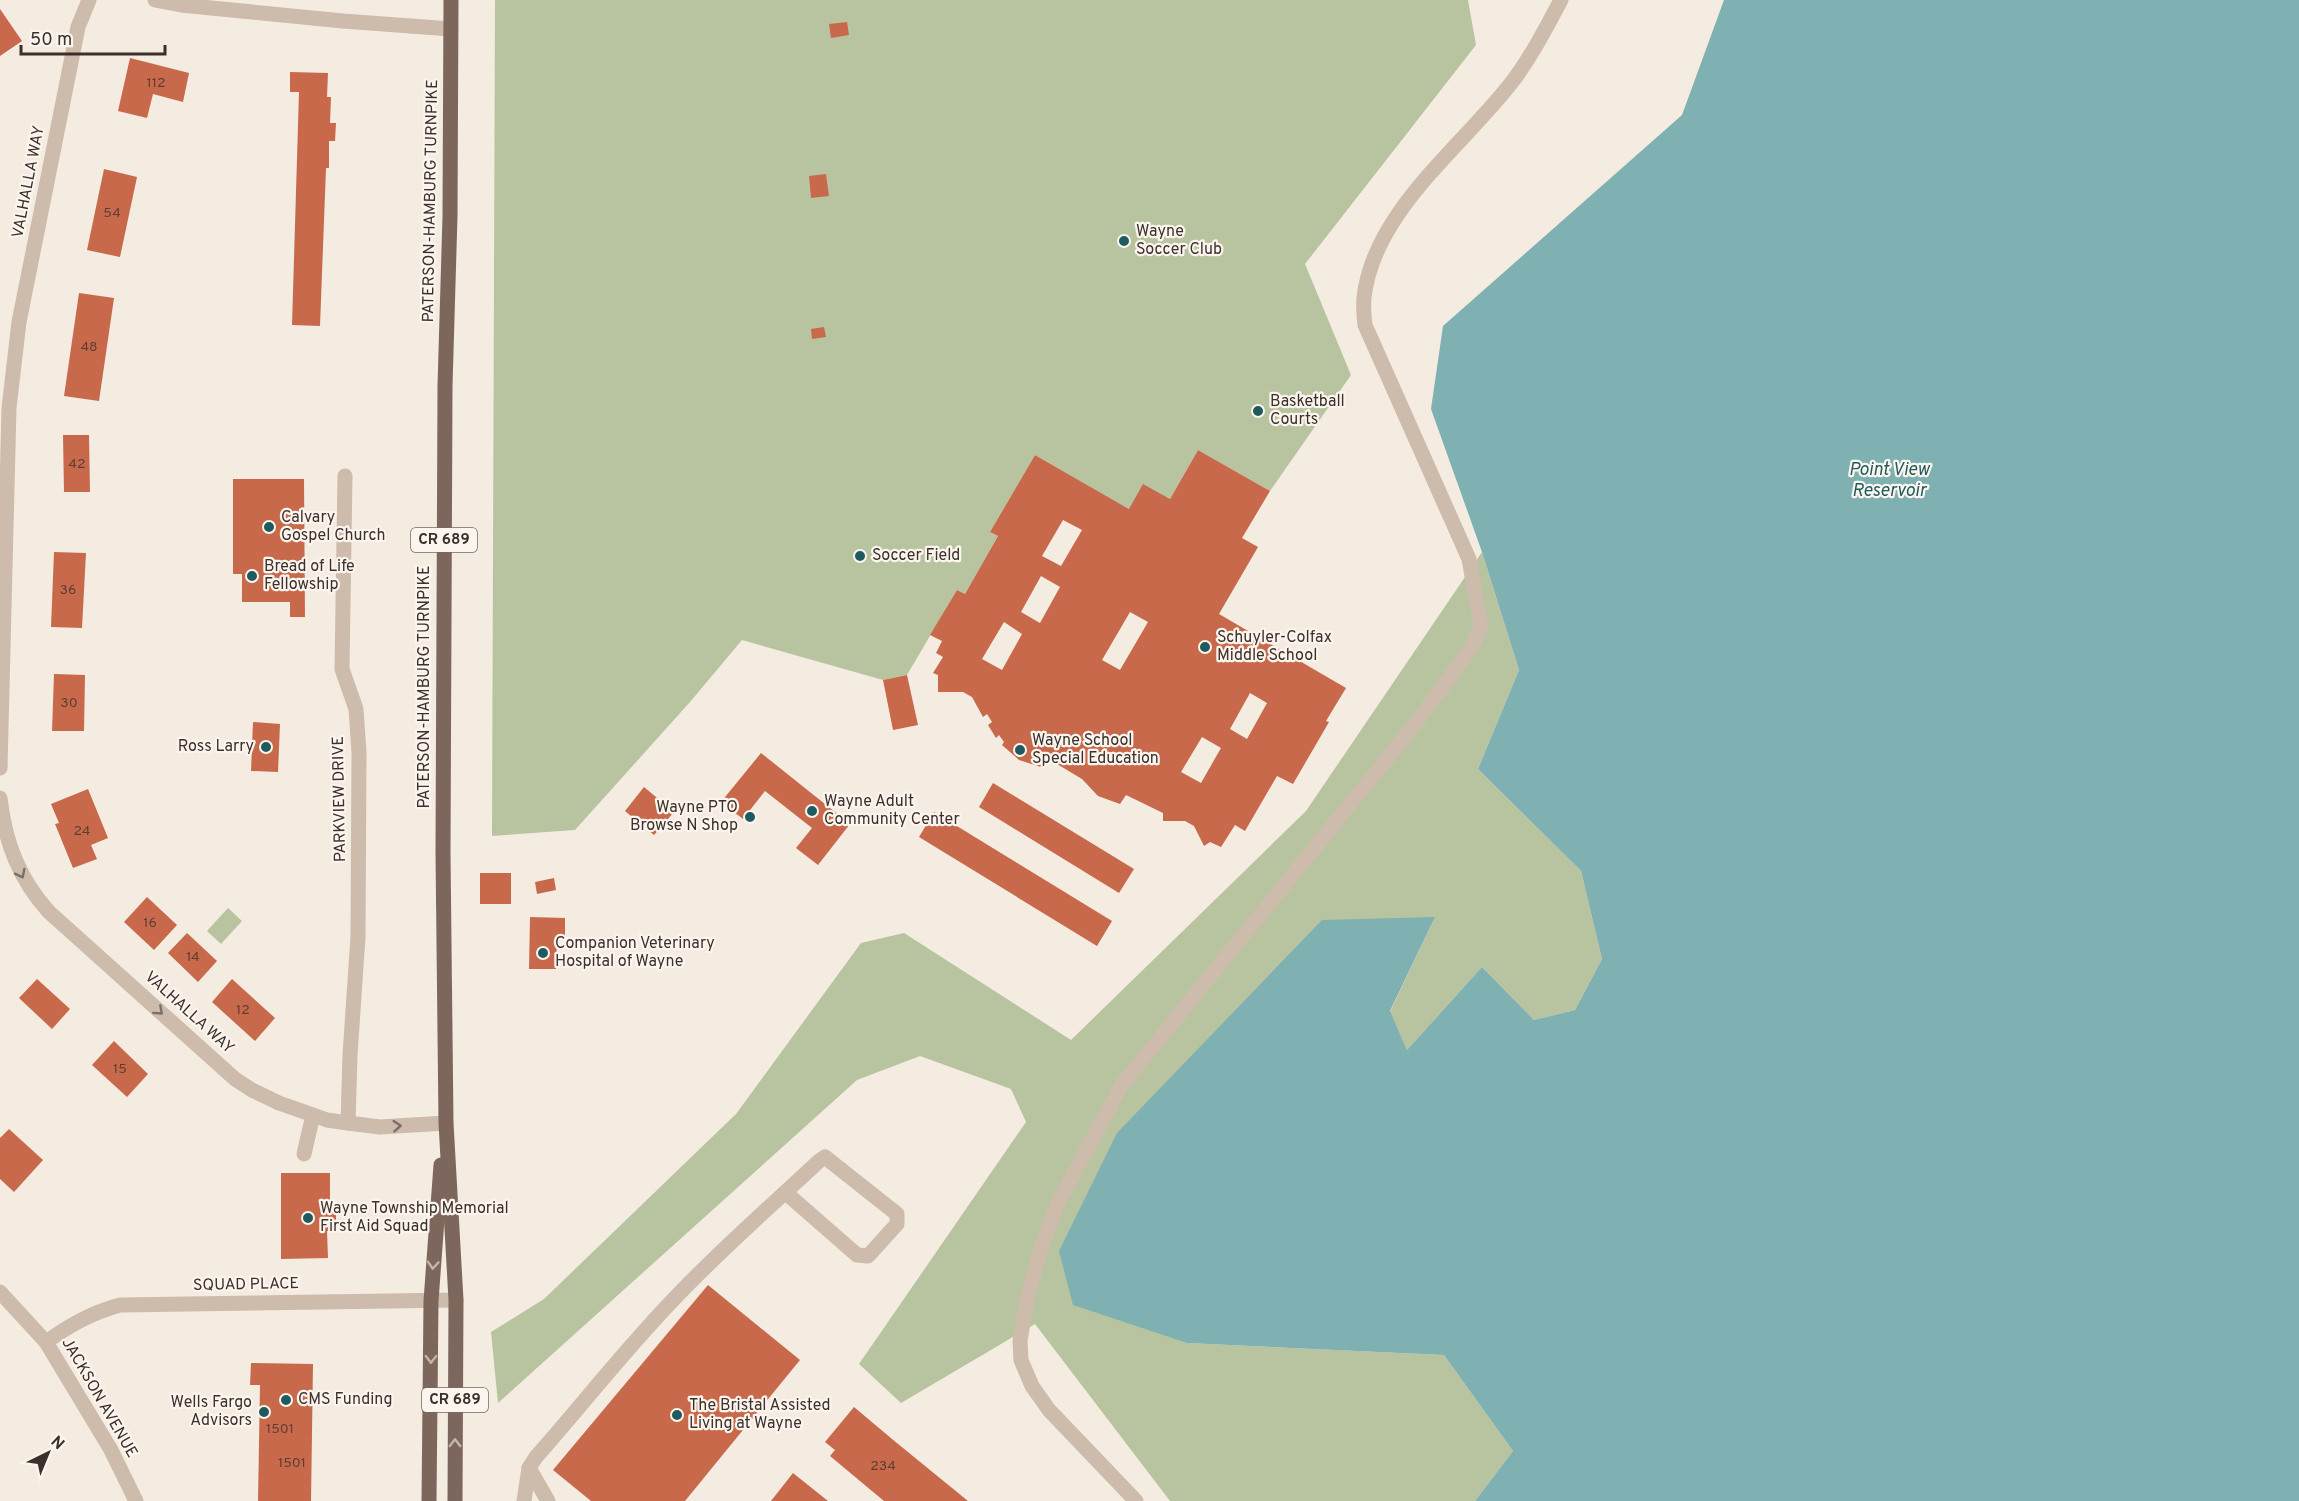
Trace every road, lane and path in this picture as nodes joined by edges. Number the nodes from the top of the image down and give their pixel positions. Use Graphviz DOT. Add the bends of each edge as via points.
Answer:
graph roads {
  1 [pos="89,0"];
  2 [pos="155,0"];
  3 [pos="451,0"];
  4 [pos="1561,0"];
  5 [pos="451,29"];
  6 [pos="345,476"];
  7 [pos="0,753"];
  8 [pos="0,768"];
  9 [pos="0,798"];
  10 [pos="313,1115"];
  11 [pos="348,1123"];
  12 [pos="446,1123"];
  13 [pos="304,1154"];
  14 [pos="786,1193"];
  15 [pos="0,1292"];
  16 [pos="456,1300"];
  17 [pos="431,1301"];
  18 [pos="46,1342"];
  19 [pos="529,1468"];
  20 [pos="136,1501"];
  21 [pos="429,1501"];
  22 [pos="455,1501"];
  23 [pos="524,1501"];
  24 [pos="548,1501"];
  25 [pos="1136,1501"];
  1 -- 7 [label="street, VALHALLA WAY" via="78,27 12,373"];
  2 -- 5 [label="street"];
  3 -- 5 [label="main road, PATERSON-HAMBURG TURNPIKE / CR 689"];
  4 -- 25 [label="street" via="1514,81 1419,185 1372,263 1364,298 1365,325 1469,559 1480,627 1470,650 1412,728 1121,1086 1056,1205 1039,1254 1026,1304 1021,1360 1032,1386 1049,1410"];
  5 -- 12 [label="main road, PATERSON-HAMBURG TURNPIKE / CR 689" via="445,398"];
  6 -- 11 [label="street, PARKVIEW DRIVE" via="342,669 356,709 359,753 358,937"];
  7 -- 8 [label="street, VALHALLA WAY"];
  9 -- 10 [label="street, VALHALLA WAY, one-way" via="12,854 25,881 49,912 236,1079 279,1103"];
  10 -- 11 [label="street, VALHALLA WAY"];
  10 -- 13 [label="street"];
  11 -- 12 [label="street, VALHALLA WAY, one-way" via="380,1127"];
  12 -- 16 [label="main road, PATERSON-HAMBURG TURNPIKE / CR 689"];
  12 -- 17 [label="main road, PATERSON-HAMBURG TURNPIKE / CR 689, one-way"];
  14 -- 14 [label="street" via="825,1157 897,1214 897,1224 868,1256 857,1255"];
  14 -- 19 [label="street" via="674,1299"];
  15 -- 18 [label="street, JACKSON AVENUE"];
  16 -- 17 [label="street, SQUAD PLACE"];
  22 -- 16 [label="main road, PATERSON-HAMBURG TURNPIKE / CR 689, one-way"];
  17 -- 18 [label="street, SQUAD PLACE" via="120,1305 72,1323"];
  17 -- 21 [label="main road, PATERSON-HAMBURG TURNPIKE / CR 689, one-way"];
  18 -- 20 [label="street, JACKSON AVENUE" via="111,1450"];
  19 -- 23 [label="street"];
  19 -- 24 [label="street"];
}
